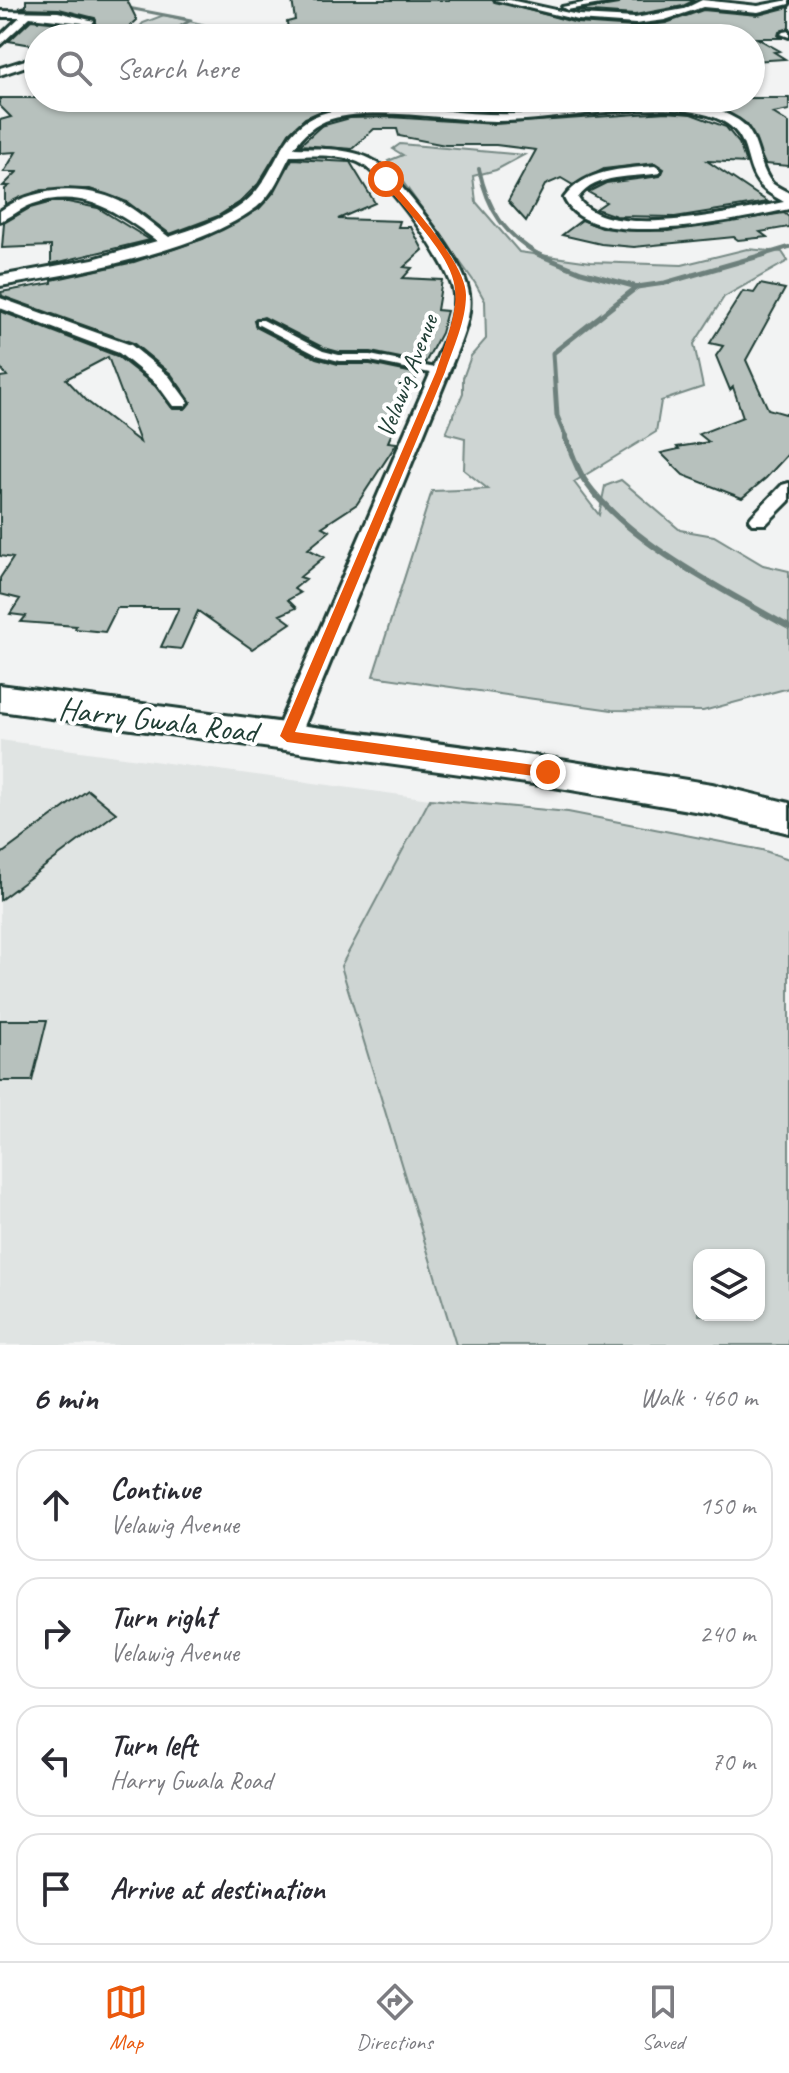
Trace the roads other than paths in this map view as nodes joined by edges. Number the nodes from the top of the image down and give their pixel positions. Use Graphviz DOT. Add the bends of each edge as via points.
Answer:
graph roads {
  1 [pos="500,0"];
  2 [pos="612,1"];
  3 [pos="789,1"];
  4 [pos="706,2"];
  5 [pos="541,12"];
  6 [pos="0,14"];
  7 [pos="28,14"];
  8 [pos="87,24"];
  9 [pos="0,42"];
  10 [pos="24,64"];
  11 [pos="0,72"];
  12 [pos="360,112"];
  13 [pos="482,112"];
  14 [pos="577,112"];
  15 [pos="704,112"];
  16 [pos="286,152"];
  17 [pos="655,170"];
  18 [pos="789,202"];
  19 [pos="0,217"];
  20 [pos="166,241"];
  21 [pos="0,281"];
  22 [pos="0,303"];
  23 [pos="260,322"];
  24 [pos="440,372"];
  25 [pos="179,402"];
  26 [pos="789,489"];
  27 [pos="759,520"];
  28 [pos="0,698"];
  29 [pos="287,736"];
  30 [pos="789,818"];
  1 -- 5 [label="street"];
  2 -- 5 [label="street"];
  3 -- 4 [label="street" via="758,9"];
  4 -- 5 [label="street" via="669,16 629,20"];
  6 -- 7 [label="street"];
  7 -- 8 [label="street"];
  7 -- 9 [label="street"];
  10 -- 11 [label="street"];
  12 -- 16 [label="street" via="302,127"];
  13 -- 14 [label="street" via="516,117"];
  15 -- 18 [label="street" via="740,125 768,186"];
  16 -- 20 [label="street" via="267,189 251,205 206,229"];
  16 -- 24 [label="street, Velawig Avenue" via="332,154 373,164 432,234 462,291"];
  17 -- 18 [label="street" via="589,182 571,198 574,205 607,221 637,226"];
  19 -- 20 [label="street" via="41,198 90,196 112,203"];
  20 -- 21 [label="street"];
  22 -- 25 [label="street" via="125,349 163,380"];
  23 -- 24 [label="lane" via="320,353"];
  24 -- 29 [label="street, Velawig Avenue"];
  26 -- 27 [label="street"];
  28 -- 29 [label="main road, Harry Gwala Road"];
  29 -- 30 [label="main road, Harry Gwala Road" via="548,772 712,799"];
}
